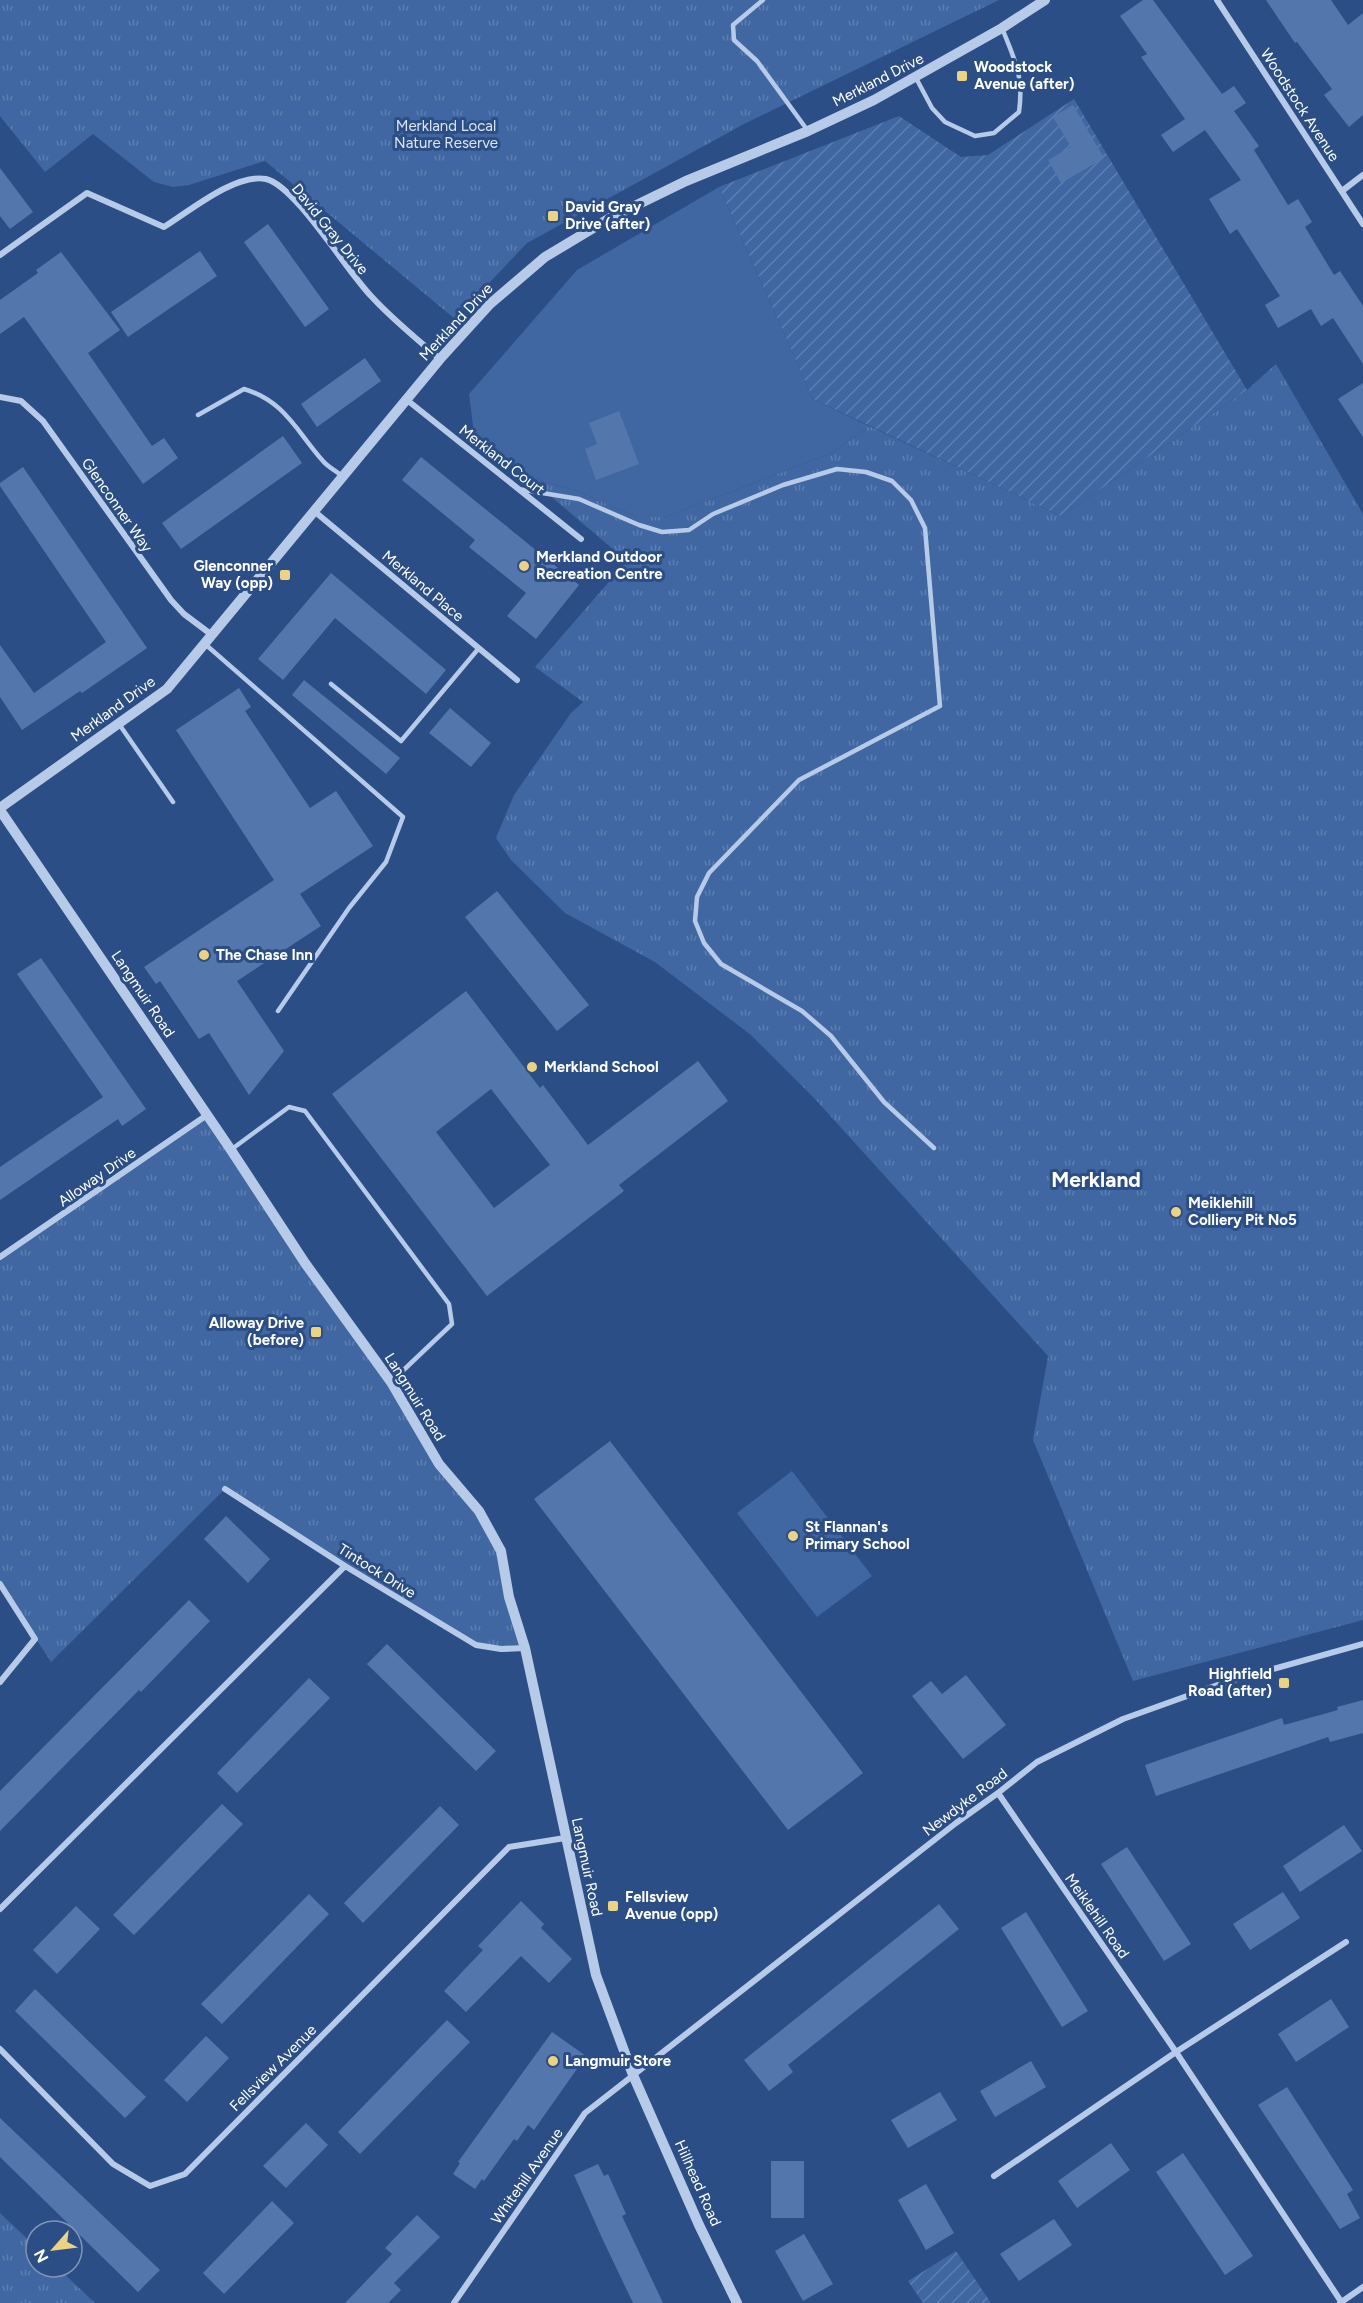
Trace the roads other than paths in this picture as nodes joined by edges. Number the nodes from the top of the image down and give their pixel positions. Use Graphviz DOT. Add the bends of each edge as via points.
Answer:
graph roads {
  1 [pos="763,0"];
  2 [pos="1045,0"];
  3 [pos="1217,0"];
  4 [pos="1002,28"];
  5 [pos="916,78"];
  6 [pos="808,131"];
  7 [pos="1363,175"];
  8 [pos="1342,191"];
  9 [pos="1363,224"];
  10 [pos="0,255"];
  11 [pos="440,358"];
  12 [pos="0,397"];
  13 [pos="407,400"];
  14 [pos="198,415"];
  15 [pos="342,477"];
  16 [pos="518,489"];
  17 [pos="314,511"];
  18 [pos="581,539"];
  19 [pos="209,639"];
  20 [pos="479,648"];
  21 [pos="517,680"];
  22 [pos="331,684"];
  23 [pos="119,724"];
  24 [pos="173,802"];
  25 [pos="0,809"];
  26 [pos="278,1011"];
  27 [pos="207,1115"];
  28 [pos="934,1148"];
  29 [pos="231,1150"];
  30 [pos="0,1257"];
  31 [pos="391,1382"];
  32 [pos="225,1489"];
  33 [pos="345,1566"];
  34 [pos="0,1584"];
  35 [pos="1363,1644"];
  36 [pos="525,1648"];
  37 [pos="0,1682"];
  38 [pos="998,1793"];
  39 [pos="565,1838"];
  40 [pos="0,1909"];
  41 [pos="1346,1942"];
  42 [pos="0,2049"];
  43 [pos="1176,2052"];
  44 [pos="633,2075"];
  45 [pos="994,2176"];
  46 [pos="1363,2287"];
  47 [pos="1341,2302"];
  48 [pos="454,2303"];
  49 [pos="737,2303"];
  1 -- 6 [label="lane" via="733,25 734,40 758,61"];
  2 -- 4 [label="street, Merkland Drive"];
  3 -- 8 [label="street, Woodstock Avenue"];
  4 -- 5 [label="street, Merkland Drive"];
  4 -- 5 [label="lane" via="1020,76 1022,93 1019,112 994,133 975,136 945,122 932,108"];
  5 -- 6 [label="street, Merkland Drive"];
  6 -- 11 [label="street, Merkland Drive" via="686,181 609,218 545,256 490,304"];
  7 -- 8 [label="street"];
  8 -- 9 [label="street, Woodstock Avenue"];
  10 -- 11 [label="street, David Gray Drive" via="87,193 164,227 223,189 244,180 265,179 285,190 373,299"];
  11 -- 13 [label="street, Merkland Drive"];
  12 -- 19 [label="street, Glenconner Way" via="21,401 43,421 171,600"];
  13 -- 15 [label="street, Merkland Drive"];
  13 -- 16 [label="street, Merkland Court"];
  14 -- 15 [label="lane" via="244,389 261,394 275,404 324,462"];
  15 -- 17 [label="street, Merkland Drive"];
  16 -- 18 [label="street, Merkland Court"];
  16 -- 28 [label="lane" via="579,499 662,532 689,530 723,509 837,469 866,472 892,481 911,500 926,528 940,706 799,780 709,873 697,897 695,921 704,943 721,964 802,1011 831,1036 885,1102"];
  17 -- 19 [label="street, Merkland Drive"];
  17 -- 20 [label="street, Merkland Place"];
  19 -- 23 [label="street, Merkland Drive" via="167,689"];
  19 -- 26 [label="lane" via="404,816 386,862"];
  20 -- 21 [label="street, Merkland Place"];
  20 -- 22 [label="lane" via="401,741"];
  23 -- 24 [label="lane"];
  23 -- 25 [label="street, Merkland Drive"];
  25 -- 27 [label="street, Langmuir Road"];
  27 -- 29 [label="street, Langmuir Road"];
  27 -- 30 [label="street, Alloway Drive"];
  29 -- 31 [label="street, Langmuir Road" via="305,1263"];
  29 -- 31 [label="lane" via="289,1107 305,1111 449,1304 452,1324"];
  31 -- 36 [label="street, Langmuir Road" via="439,1464 479,1510 501,1551 509,1597"];
  32 -- 33 [label="street, Tintock Drive"];
  33 -- 36 [label="street, Tintock Drive" via="476,1645"];
  33 -- 40 [label="street"];
  34 -- 37 [label="street" via="35,1640"];
  35 -- 38 [label="street, Newdyke Road" via="1226,1682 1123,1719 1037,1762"];
  36 -- 39 [label="street, Langmuir Road"];
  38 -- 43 [label="street, Meiklehill Road"];
  38 -- 44 [label="street, Newdyke Road"];
  39 -- 42 [label="street, Fellsview Avenue" via="509,1847 185,2174 150,2186 113,2164"];
  39 -- 44 [label="street, Langmuir Road" via="596,1975"];
  41 -- 43 [label="street"];
  43 -- 45 [label="street"];
  43 -- 47 [label="street, Meiklehill Road"];
  44 -- 48 [label="street, Whitehill Avenue" via="585,2114"];
  44 -- 49 [label="street, Hillhead Road"];
  46 -- 47 [label="street, Meiklehill Road"];
}
